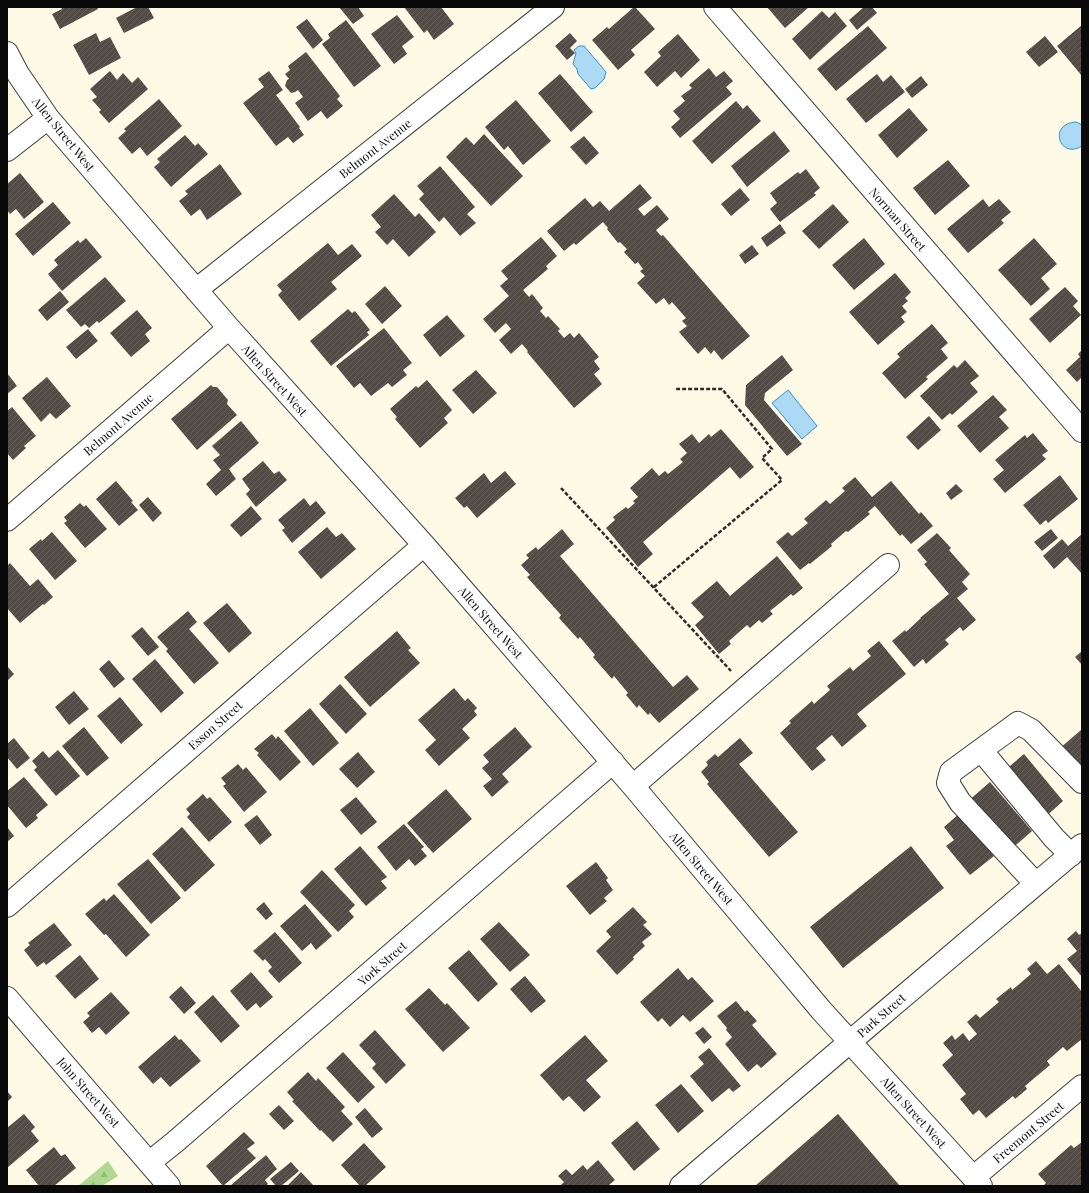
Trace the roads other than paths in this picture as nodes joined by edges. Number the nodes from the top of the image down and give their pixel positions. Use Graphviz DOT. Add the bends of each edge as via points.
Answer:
graph roads {
  1 [pos="553,7"];
  2 [pos="715,7"];
  3 [pos="7,53"];
  4 [pos="48,118"];
  5 [pos="7,150"];
  6 [pos="196,290"];
  7 [pos="229,328"];
  8 [pos="1082,431"];
  9 [pos="7,520"];
  10 [pos="424,545"];
  11 [pos="888,565"];
  12 [pos="981,750"];
  13 [pos="613,762"];
  14 [pos="1082,782"];
  15 [pos="633,786"];
  16 [pos="1076,850"];
  17 [pos="1036,884"];
  18 [pos="7,906"];
  19 [pos="7,998"];
  20 [pos="850,1042"];
  21 [pos="1082,1086"];
  22 [pos="150,1162"];
  23 [pos="977,1182"];
  24 [pos="169,1186"];
  25 [pos="681,1186"];
  1 -- 6 [label="street, Belmont Avenue"];
  2 -- 8 [label="street, Norman Street"];
  3 -- 4 [label="street, Allen Street West"];
  4 -- 5 [label="street"];
  4 -- 6 [label="street, Allen Street West"];
  6 -- 7 [label="street, Allen Street West"];
  7 -- 9 [label="street, Belmont Avenue"];
  7 -- 10 [label="street, Allen Street West"];
  10 -- 13 [label="street, Allen Street West"];
  10 -- 18 [label="street, Esson Street"];
  11 -- 15 [label="street"];
  12 -- 14 [label="street" via="1018,723 1031,730"];
  12 -- 16 [label="street" via="1054,838"];
  12 -- 17 [label="street" via="951,772 948,783 960,802"];
  13 -- 15 [label="street, Allen Street West"];
  13 -- 22 [label="street, York Street"];
  15 -- 20 [label="street, Allen Street West" via="820,1010"];
  16 -- 17 [label="street, Park Street"];
  17 -- 20 [label="street, Park Street"];
  19 -- 22 [label="street, John Street West"];
  20 -- 23 [label="street, Allen Street West"];
  20 -- 25 [label="street, Park Street"];
  21 -- 23 [label="street, Freemont Street"];
  22 -- 24 [label="street, John Street West"];
}
